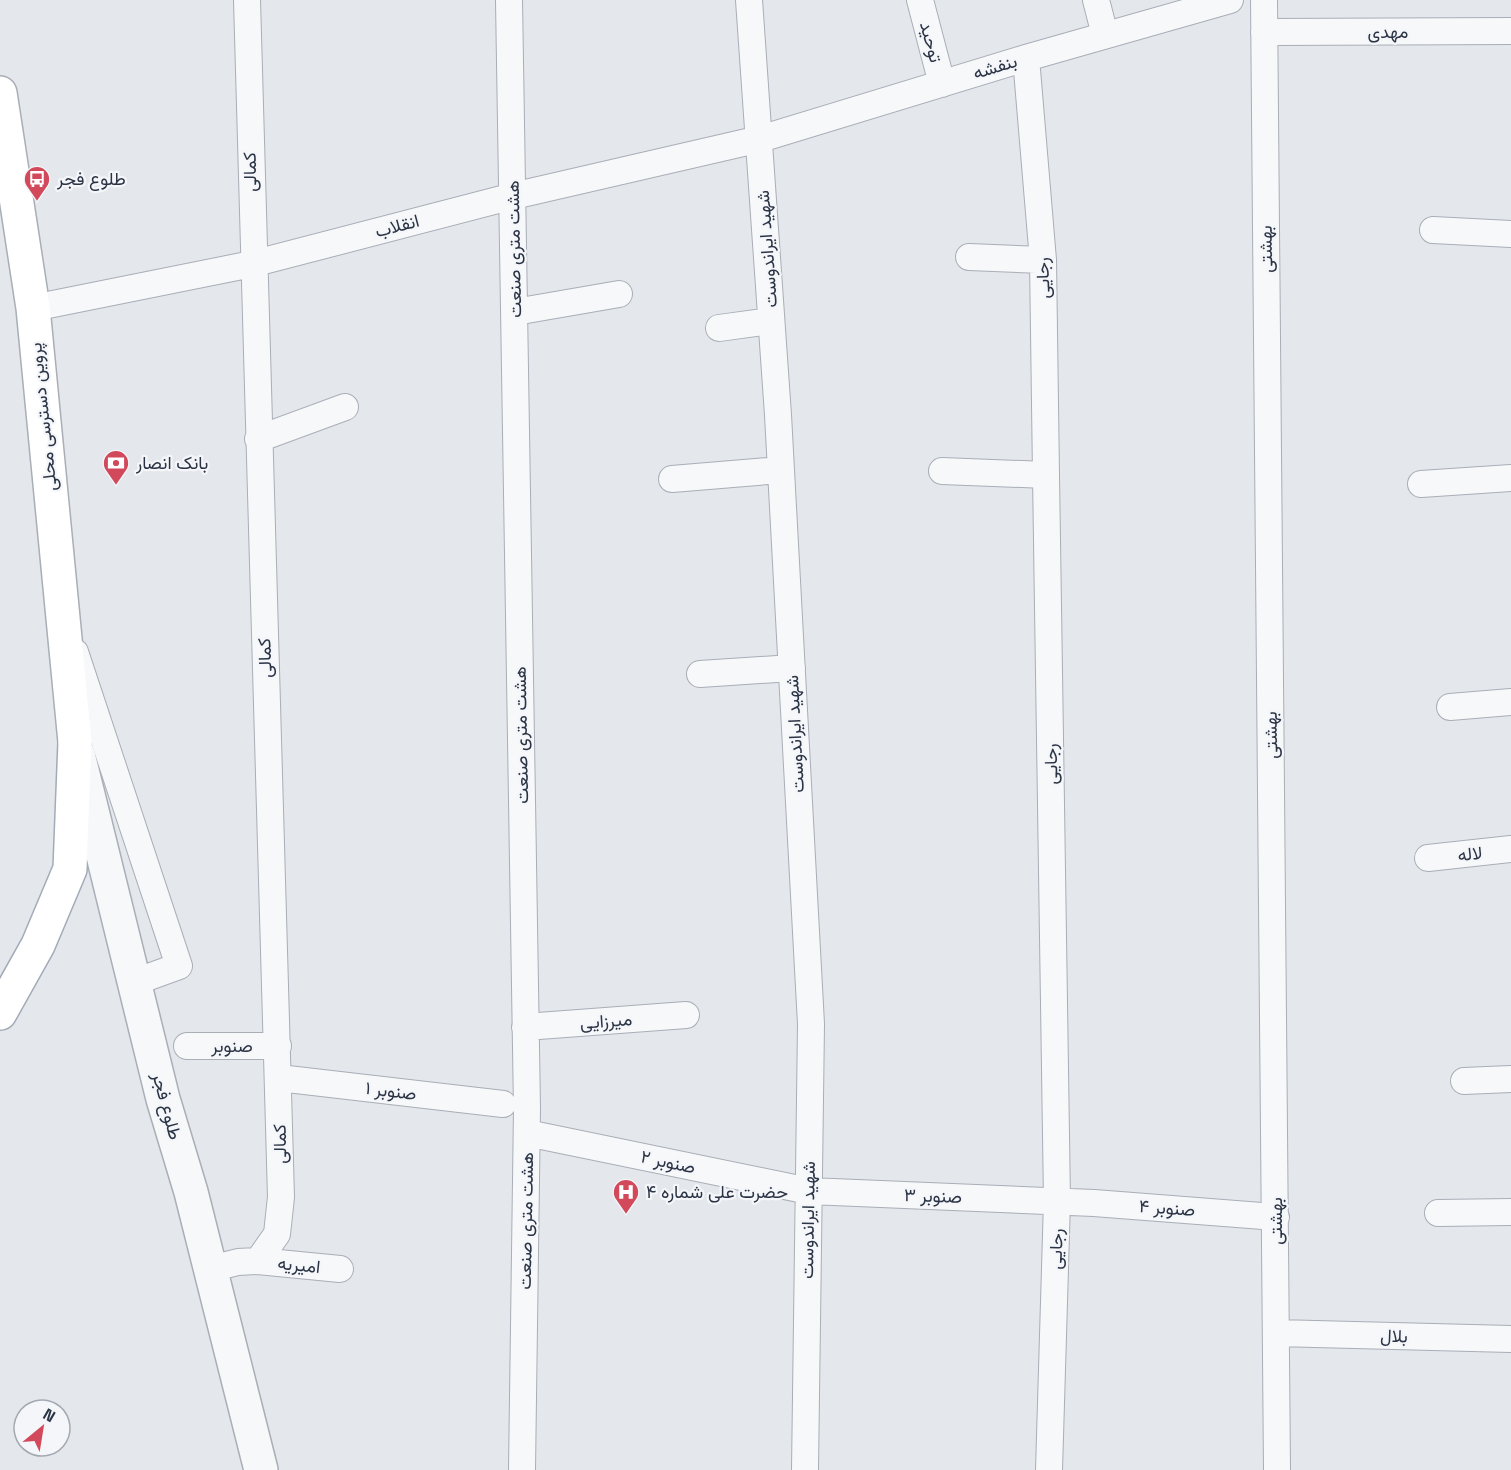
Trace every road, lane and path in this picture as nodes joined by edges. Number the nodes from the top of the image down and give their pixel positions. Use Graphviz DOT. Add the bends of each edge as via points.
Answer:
graph roads {
  1 [pos="246,0"];
  2 [pos="509,0"];
  3 [pos="749,0"];
  4 [pos="920,0"];
  5 [pos="1096,0"];
  6 [pos="1230,0"];
  7 [pos="1264,0"];
  8 [pos="1511,31"];
  9 [pos="1264,32"];
  10 [pos="1106,35"];
  11 [pos="1026,58"];
  12 [pos="942,84"];
  13 [pos="0,93"];
  14 [pos="760,139"];
  15 [pos="513,196"];
  16 [pos="1433,231"];
  17 [pos="1511,234"];
  18 [pos="969,257"];
  19 [pos="1043,260"];
  20 [pos="252,264"];
  21 [pos="620,294"];
  22 [pos="33,308"];
  23 [pos="515,312"];
  24 [pos="771,321"];
  25 [pos="719,328"];
  26 [pos="345,407"];
  27 [pos="258,439"];
  28 [pos="781,470"];
  29 [pos="942,471"];
  30 [pos="1046,475"];
  31 [pos="1511,478"];
  32 [pos="672,479"];
  33 [pos="1421,484"];
  34 [pos="63,614"];
  35 [pos="792,668"];
  36 [pos="700,674"];
  37 [pos="1511,702"];
  38 [pos="1450,707"];
  39 [pos="75,742"];
  40 [pos="1511,849"];
  41 [pos="1428,858"];
  42 [pos="135,982"];
  43 [pos="0,1012"];
  44 [pos="686,1015"];
  45 [pos="525,1027"];
  46 [pos="187,1046"];
  47 [pos="278,1046"];
  48 [pos="279,1078"];
  49 [pos="1511,1079"];
  50 [pos="1464,1081"];
  51 [pos="502,1104"];
  52 [pos="527,1133"];
  53 [pos="809,1191"];
  54 [pos="1057,1201"];
  55 [pos="1511,1212"];
  56 [pos="1438,1213"];
  57 [pos="1276,1217"];
  58 [pos="258,1261"];
  59 [pos="210,1269"];
  60 [pos="340,1269"];
  61 [pos="1276,1333"];
  62 [pos="1511,1339"];
  63 [pos="261,1470"];
  64 [pos="522,1470"];
  65 [pos="805,1470"];
  66 [pos="1049,1470"];
  67 [pos="1277,1470"];
  1 -- 20 [label="street, کمالی"];
  2 -- 15 [label="street, هشت متری صنعت"];
  3 -- 14 [label="street, شهید ایراندوست"];
  4 -- 12 [label="street, توحید"];
  5 -- 10 [label="street"];
  6 -- 10 [label="street, بنفشه"];
  7 -- 9 [label="street, بهشتی"];
  8 -- 9 [label="street, مهدی"];
  9 -- 57 [label="street, بهشتی"];
  10 -- 11 [label="street, بنفشه"];
  11 -- 12 [label="street, بنفشه"];
  11 -- 19 [label="street, رجایی"];
  12 -- 14 [label="street, بنفشه"];
  13 -- 22 [label="main road, پروین دسترسی محلی"];
  14 -- 15 [label="street, انقلاب"];
  14 -- 24 [label="street, شهید ایراندوست"];
  15 -- 20 [label="street, انقلاب"];
  15 -- 23 [label="street, هشت متری صنعت"];
  16 -- 17 [label="street"];
  18 -- 19 [label="street"];
  19 -- 30 [label="street, رجایی"];
  20 -- 22 [label="street, انقلاب"];
  20 -- 27 [label="street, کمالی"];
  21 -- 23 [label="street"];
  22 -- 34 [label="main road, پروین دسترسی محلی"];
  23 -- 45 [label="street, هشت متری صنعت"];
  24 -- 25 [label="street"];
  24 -- 28 [label="street, شهید ایراندوست"];
  26 -- 27 [label="street"];
  27 -- 47 [label="street, کمالی"];
  28 -- 32 [label="street"];
  28 -- 35 [label="street, شهید ایراندوست"];
  29 -- 30 [label="street"];
  30 -- 54 [label="street, رجایی"];
  31 -- 33 [label="street"];
  34 -- 39 [label="main road, پروین دسترسی محلی"];
  34 -- 42 [label="street" via="179,966"];
  35 -- 36 [label="street"];
  35 -- 53 [label="street, شهید ایراندوست" via="811,1024"];
  37 -- 38 [label="street"];
  39 -- 42 [label="street, طلوع فجر"];
  39 -- 43 [label="main road, پروین دسترسی محلی" via="70,869 39,945"];
  40 -- 41 [label="street, لاله"];
  42 -- 59 [label="street, طلوع فجر"];
  44 -- 45 [label="street, میرزایی"];
  45 -- 52 [label="street, هشت متری صنعت"];
  46 -- 47 [label="street, صنوبر"];
  47 -- 48 [label="street, کمالی"];
  48 -- 51 [label="street, صنوبر ۱"];
  48 -- 58 [label="street, کمالی" via="281,1197 277,1234"];
  49 -- 50 [label="street"];
  52 -- 53 [label="street, صنوبر ۲"];
  52 -- 64 [label="street, هشت متری صنعت"];
  53 -- 54 [label="street, صنوبر ۳"];
  53 -- 65 [label="street, شهید ایراندوست"];
  54 -- 57 [label="street, صنوبر ۴"];
  54 -- 66 [label="street, رجایی"];
  55 -- 56 [label="street"];
  57 -- 61 [label="street, بهشتی"];
  58 -- 59 [label="street"];
  58 -- 60 [label="street, امیریه"];
  59 -- 63 [label="street, طلوع فجر"];
  61 -- 62 [label="street, بلال"];
  61 -- 67 [label="street, بهشتی"];
}
